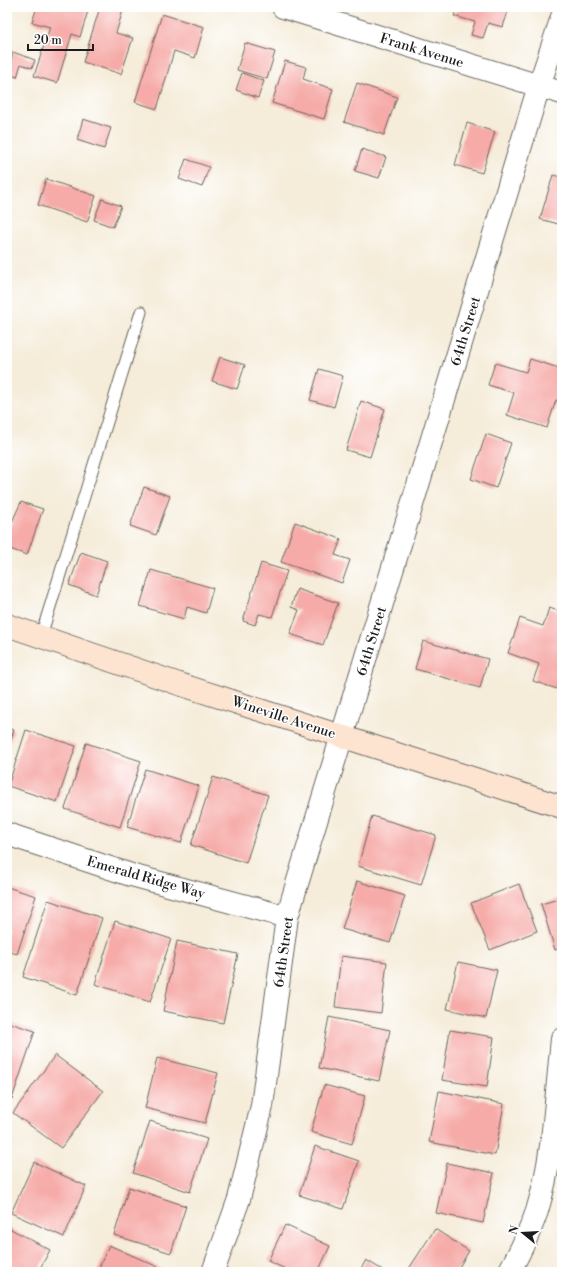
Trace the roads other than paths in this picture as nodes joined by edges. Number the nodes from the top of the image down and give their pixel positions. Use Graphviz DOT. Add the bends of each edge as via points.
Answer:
graph roads {
  1 [pos="283,7"];
  2 [pos="562,17"];
  3 [pos="539,86"];
  4 [pos="562,93"];
  5 [pos="141,312"];
  6 [pos="7,625"];
  7 [pos="42,636"];
  8 [pos="342,736"];
  9 [pos="562,807"];
  10 [pos="7,834"];
  11 [pos="287,917"];
  12 [pos="562,1039"];
  13 [pos="213,1272"];
  14 [pos="509,1272"];
  1 -- 3 [label="street, Frank Avenue"];
  2 -- 3 [label="street, 64th Street"];
  3 -- 4 [label="street, Frank Avenue"];
  3 -- 8 [label="street, 64th Street"];
  5 -- 7 [label="lane"];
  6 -- 7 [label="street, Wineville Avenue"];
  7 -- 8 [label="street, Wineville Avenue" via="179,684"];
  8 -- 9 [label="street, Wineville Avenue"];
  8 -- 11 [label="street, 64th Street"];
  10 -- 11 [label="street, Emerald Ridge Way" via="131,875"];
  11 -- 13 [label="street, 64th Street" via="262,1106 239,1198"];
  12 -- 14 [label="street" via="548,1165 537,1210"];
}
